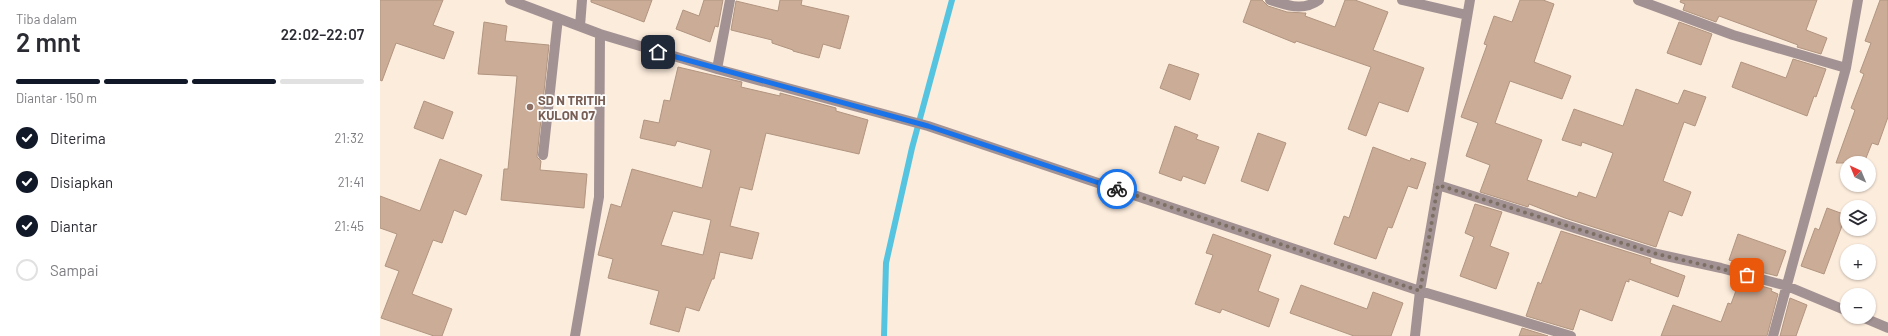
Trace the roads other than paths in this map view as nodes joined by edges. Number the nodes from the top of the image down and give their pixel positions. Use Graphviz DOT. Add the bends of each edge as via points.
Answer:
graph roads {
  1 [pos="510,0"];
  2 [pos="582,0"];
  3 [pos="730,0"];
  4 [pos="1270,0"];
  5 [pos="1319,0"];
  6 [pos="1402,0"];
  7 [pos="1470,0"];
  8 [pos="1638,0"];
  9 [pos="1858,0"];
  10 [pos="1467,15"];
  11 [pos="558,18"];
  12 [pos="580,26"];
  13 [pos="600,34"];
  14 [pos="1846,68"];
  15 [pos="717,69"];
  16 [pos="543,155"];
  17 [pos="1438,185"];
  18 [pos="1787,286"];
  19 [pos="1420,291"];
  20 [pos="1840,308"];
  21 [pos="1876,323"];
  22 [pos="1888,328"];
  23 [pos="575,336"];
  24 [pos="1415,336"];
  25 [pos="1571,336"];
  26 [pos="1773,336"];
  1 -- 11 [label="street"];
  2 -- 12 [label="street"];
  3 -- 15 [label="street"];
  4 -- 5 [label="street" via="1300,8"];
  6 -- 10 [label="street"];
  7 -- 10 [label="street"];
  8 -- 14 [label="street" via="1733,35"];
  9 -- 14 [label="street"];
  10 -- 17 [label="street"];
  11 -- 12 [label="street"];
  11 -- 16 [label="street"];
  12 -- 13 [label="street"];
  13 -- 15 [label="street"];
  13 -- 23 [label="street" via="599,197"];
  14 -- 18 [label="street"];
  15 -- 19 [label="street" via="928,126"];
  17 -- 18 [label="street" via="1657,254"];
  17 -- 19 [label="street"];
  18 -- 20 [label="street"];
  18 -- 26 [label="street"];
  19 -- 24 [label="street"];
  19 -- 25 [label="street"];
  21 -- 22 [label="street"];
}
